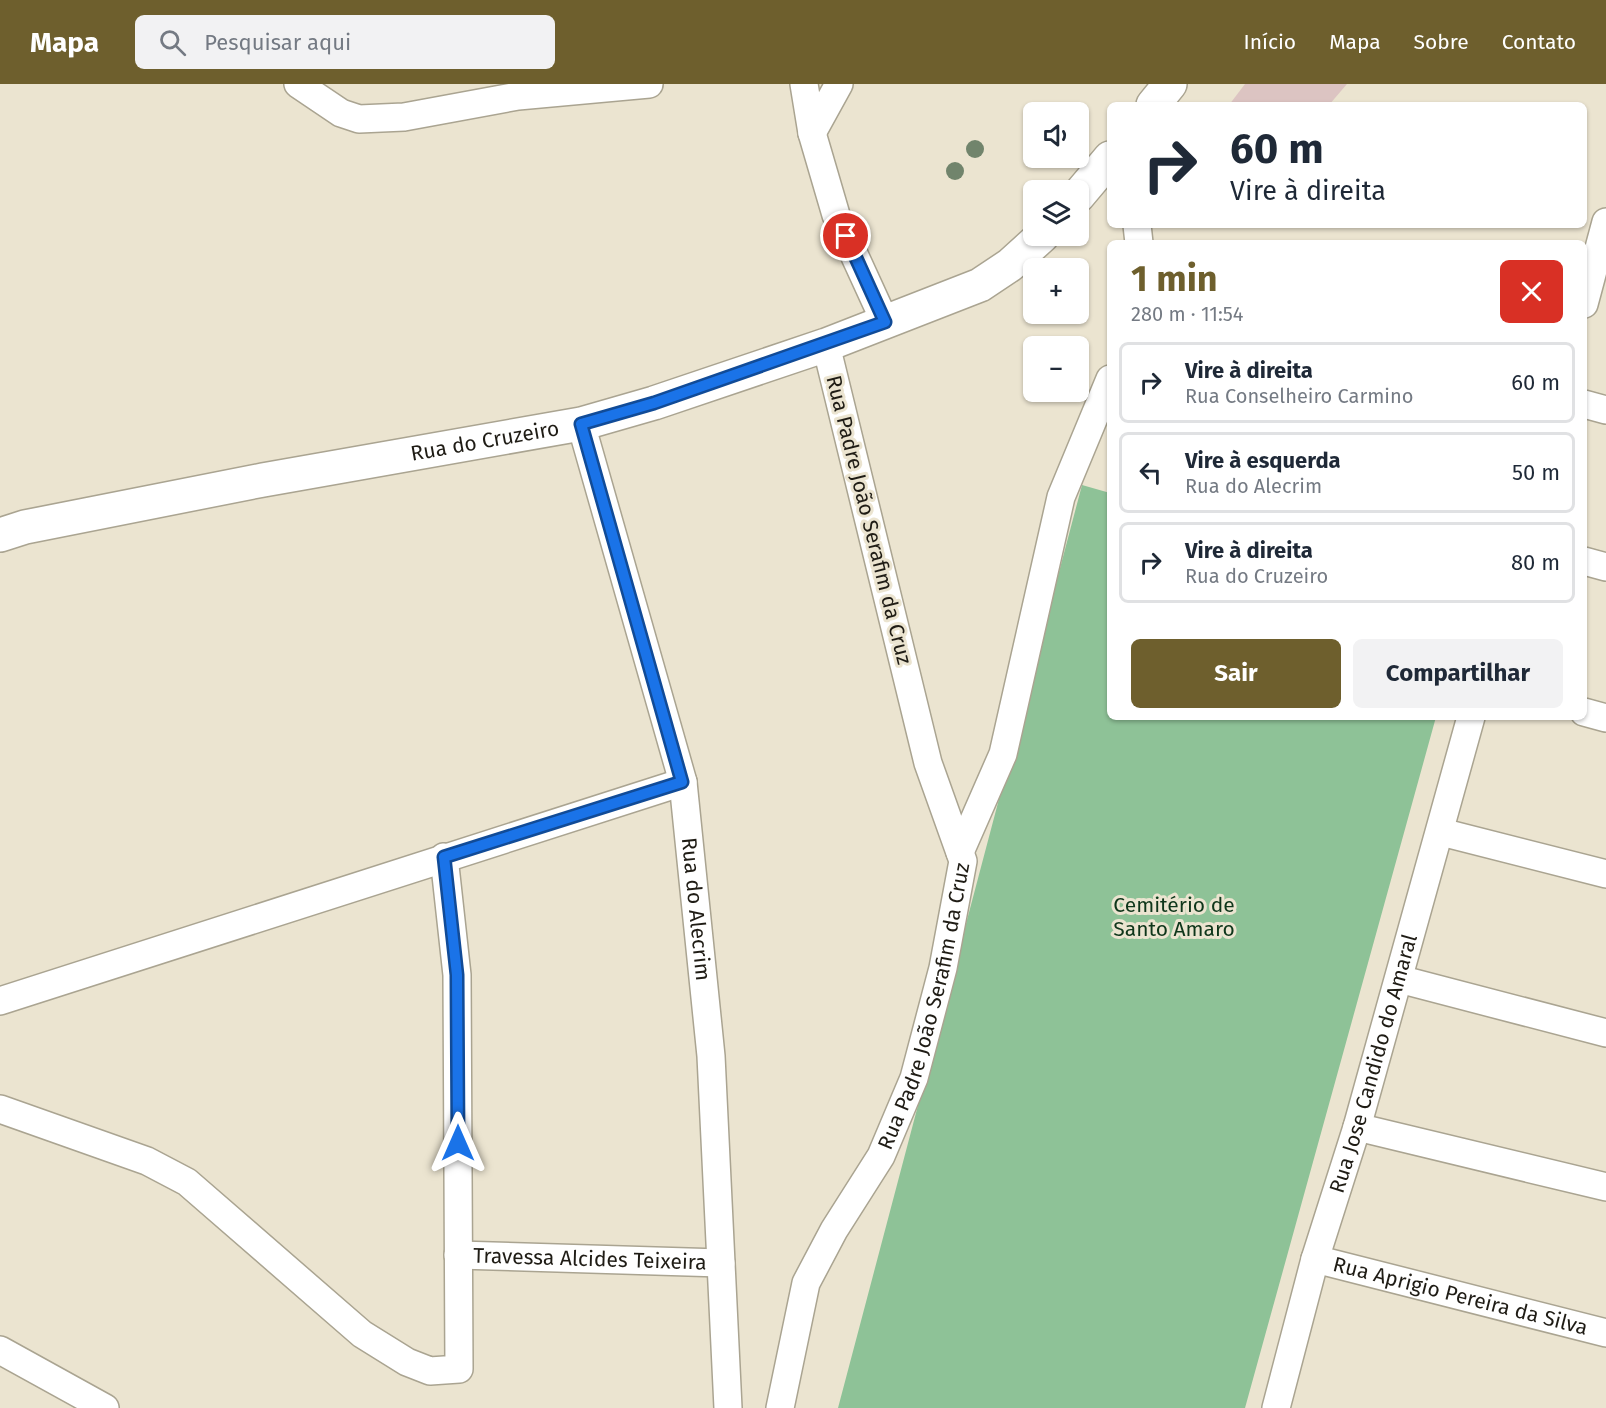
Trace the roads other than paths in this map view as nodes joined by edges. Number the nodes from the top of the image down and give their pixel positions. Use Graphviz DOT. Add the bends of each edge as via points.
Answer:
graph roads {
  1 [pos="298,84"];
  2 [pos="649,84"];
  3 [pos="804,84"];
  4 [pos="839,84"];
  5 [pos="1170,84"];
  6 [pos="1155,102"];
  7 [pos="812,133"];
  8 [pos="1107,164"];
  9 [pos="1089,184"];
  10 [pos="1606,222"];
  11 [pos="1031,246"];
  12 [pos="1600,263"];
  13 [pos="1587,296"];
  14 [pos="885,322"];
  15 [pos="826,345"];
  16 [pos="1107,387"];
  17 [pos="1587,405"];
  18 [pos="1606,410"];
  19 [pos="581,424"];
  20 [pos="0,535"];
  21 [pos="1587,562"];
  22 [pos="1606,567"];
  23 [pos="1587,713"];
  24 [pos="1606,718"];
  25 [pos="1470,720"];
  26 [pos="682,782"];
  27 [pos="1441,832"];
  28 [pos="960,852"];
  29 [pos="444,857"];
  30 [pos="1606,874"];
  31 [pos="1399,980"];
  32 [pos="0,1001"];
  33 [pos="1606,1033"];
  34 [pos="0,1109"];
  35 [pos="1357,1127"];
  36 [pos="1606,1187"];
  37 [pos="458,1255"];
  38 [pos="1315,1259"];
  39 [pos="721,1263"];
  40 [pos="1606,1333"];
  41 [pos="0,1350"];
  42 [pos="1282,1407"];
  43 [pos="105,1408"];
  44 [pos="728,1408"];
  45 [pos="780,1408"];
  1 -- 2 [label="street" via="341,113 359,119 404,117 518,96"];
  3 -- 7 [label="street"];
  4 -- 7 [label="street"];
  5 -- 6 [label="main road"];
  7 -- 14 [label="street" via="836,215"];
  8 -- 9 [label="main road"];
  10 -- 12 [label="street"];
  11 -- 14 [label="main road, Rua do Cruzeiro" via="980,285"];
  12 -- 13 [label="street"];
  14 -- 15 [label="main road, Rua do Cruzeiro"];
  15 -- 19 [label="main road, Rua do Cruzeiro"];
  15 -- 28 [label="street, Rua Padre João Serafim da Cruz" via="928,763"];
  16 -- 28 [label="street" via="1061,497 1003,754"];
  17 -- 18 [label="street"];
  19 -- 20 [label="main road, Rua do Cruzeiro" via="264,480"];
  19 -- 26 [label="street, Rua do Alecrim"];
  21 -- 22 [label="street"];
  23 -- 24 [label="street"];
  25 -- 27 [label="street, Rua Jose Candido do Amaral"];
  26 -- 29 [label="street"];
  26 -- 39 [label="street, Rua do Alecrim" via="711,1056"];
  27 -- 30 [label="street"];
  27 -- 31 [label="street, Rua Jose Candido do Amaral"];
  28 -- 45 [label="street, Rua Padre João Serafim da Cruz" via="963,861 943,968 914,1078 881,1156 806,1283"];
  29 -- 32 [label="street"];
  29 -- 37 [label="street" via="457,975"];
  31 -- 33 [label="street"];
  31 -- 35 [label="street, Rua Jose Candido do Amaral"];
  34 -- 37 [label="street" via="147,1161 187,1182 362,1334 407,1362 430,1371 459,1369"];
  35 -- 36 [label="street"];
  35 -- 38 [label="street, Rua Jose Candido do Amaral"];
  37 -- 39 [label="street, Travessa Alcides Teixeira"];
  38 -- 40 [label="street, Rua Aprigio Pereira da Silva"];
  38 -- 42 [label="street, Rua Jose Candido do Amaral"];
  39 -- 44 [label="street, Rua do Alecrim"];
  41 -- 43 [label="street"];
}
